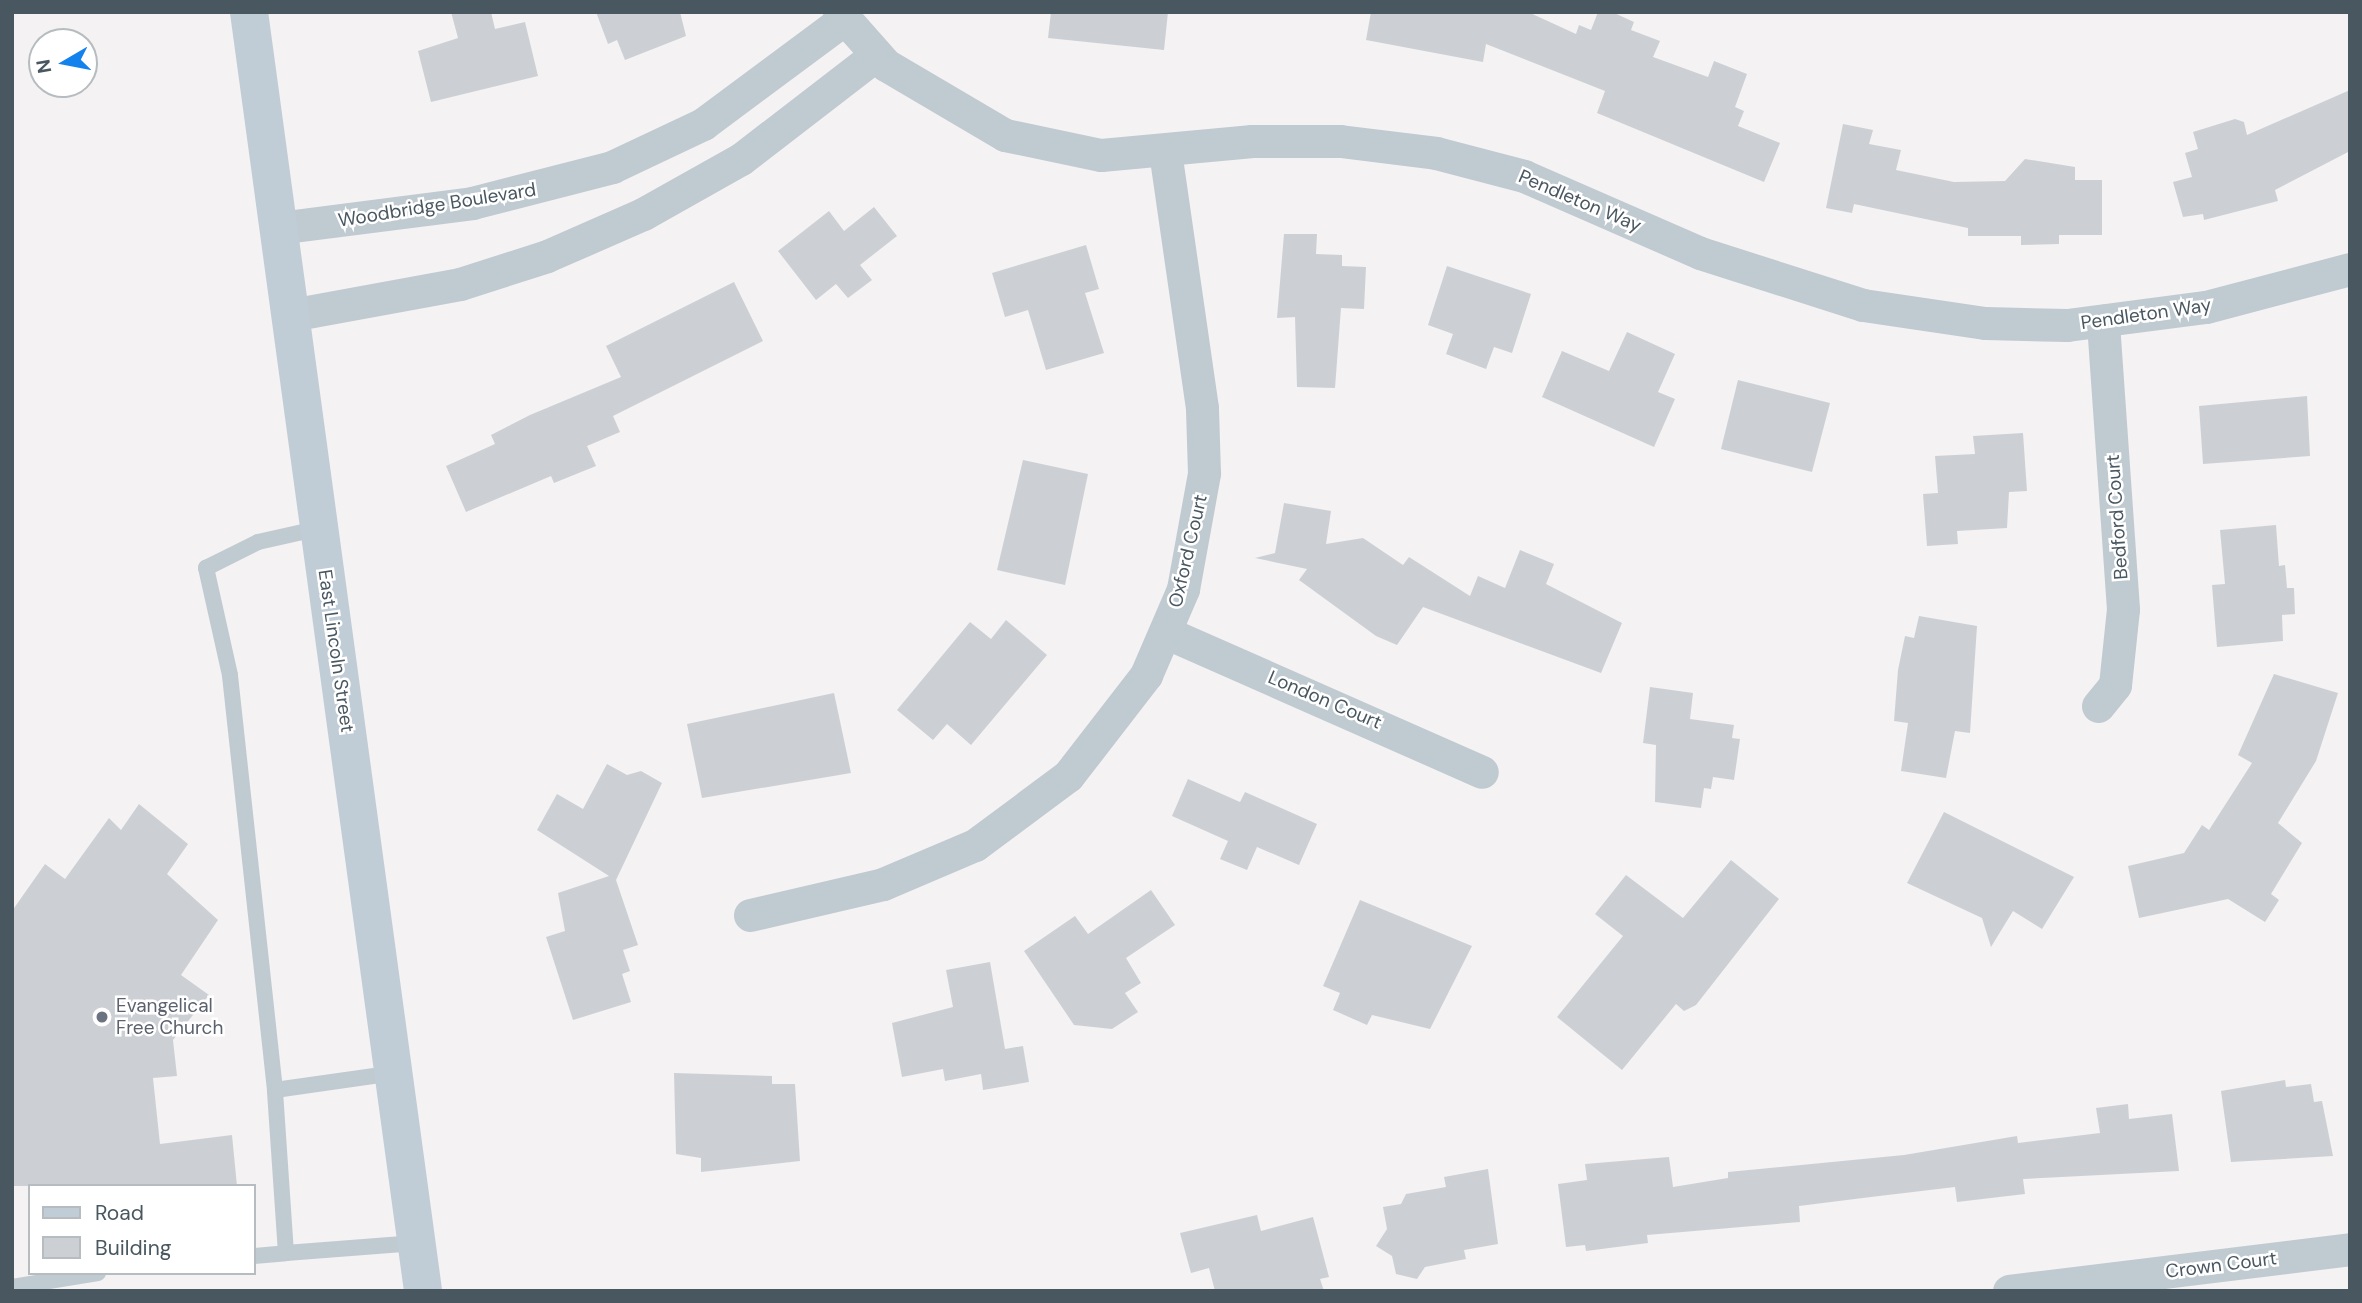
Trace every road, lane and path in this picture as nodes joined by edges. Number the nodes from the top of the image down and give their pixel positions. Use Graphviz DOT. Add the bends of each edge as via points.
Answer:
graph roads {
  1 [pos="248,12"];
  2 [pos="841,16"];
  3 [pos="876,55"];
  4 [pos="1165,152"];
  5 [pos="278,228"];
  6 [pos="2350,269"];
  7 [pos="291,315"];
  8 [pos="2103,321"];
  9 [pos="320,528"];
  10 [pos="1167,633"];
  11 [pos="2098,706"];
  12 [pos="1482,772"];
  13 [pos="750,915"];
  14 [pos="394,1073"];
  15 [pos="275,1090"];
  16 [pos="417,1243"];
  17 [pos="2350,1249"];
  18 [pos="286,1253"];
  19 [pos="256,1256"];
  20 [pos="86,1275"];
  21 [pos="12,1287"];
  22 [pos="423,1291"];
  23 [pos="2009,1291"];
  1 -- 5 [label="main road, East Lincoln Street"];
  2 -- 3 [label="street, Pendleton Way"];
  2 -- 5 [label="street, Woodbridge Boulevard" via="725,110 612,167 472,203"];
  3 -- 4 [label="street, Pendleton Way" via="943,104 1005,135 1062,152"];
  3 -- 7 [label="street" via="741,159 643,214 547,256 460,284"];
  4 -- 8 [label="street, Pendleton Way" via="1252,141 1340,141 1436,153 1524,176 1700,253 1863,305 1985,323"];
  4 -- 10 [label="street, Oxford Court" via="1202,408 1204,473 1183,589"];
  5 -- 7 [label="main road, East Lincoln Street"];
  6 -- 8 [label="street, Pendleton Way" via="2206,307"];
  7 -- 9 [label="main road, East Lincoln Street"];
  8 -- 11 [label="street, Bedford Court" via="2123,609 2115,685"];
  9 -- 14 [label="main road, East Lincoln Street"];
  9 -- 15 [label="lane" via="258,542 206,568 230,675"];
  10 -- 12 [label="street, London Court"];
  10 -- 13 [label="street, Oxford Court" via="1112,725 1068,776 1006,827 912,875"];
  14 -- 15 [label="lane"];
  14 -- 16 [label="main road, East Lincoln Street"];
  15 -- 18 [label="lane"];
  16 -- 18 [label="lane"];
  16 -- 22 [label="main road, East Lincoln Street"];
  17 -- 23 [label="street, Crown Court"];
  18 -- 19 [label="lane"];
  20 -- 21 [label="lane"];
}
